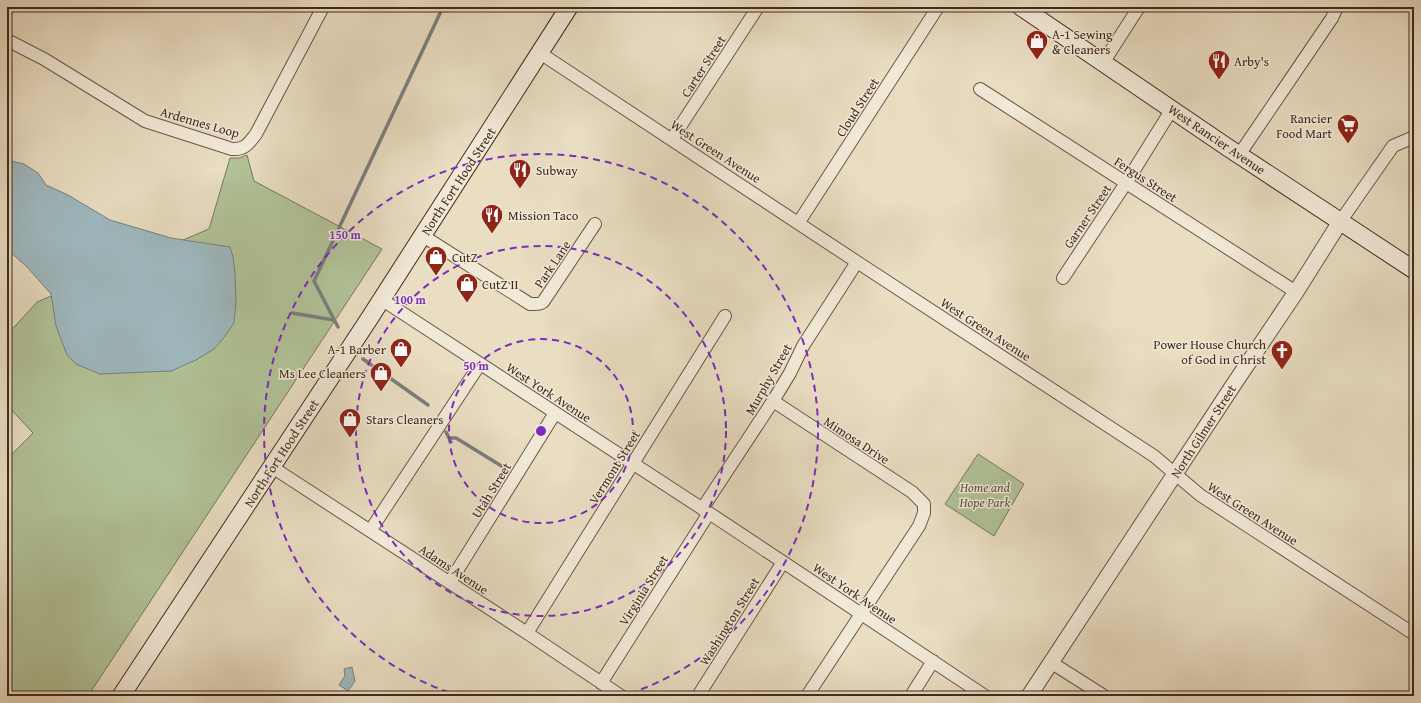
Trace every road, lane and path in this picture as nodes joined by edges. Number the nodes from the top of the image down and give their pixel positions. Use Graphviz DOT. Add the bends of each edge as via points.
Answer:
graph roads {
  1 [pos="323,7"];
  2 [pos="569,7"];
  3 [pos="758,7"];
  4 [pos="938,7"];
  5 [pos="1021,7"];
  6 [pos="1139,7"];
  7 [pos="1337,7"];
  8 [pos="7,40"];
  9 [pos="540,53"];
  10 [pos="1103,63"];
  11 [pos="980,89"];
  12 [pos="1172,109"];
  13 [pos="1414,137"];
  14 [pos="672,139"];
  15 [pos="1240,155"];
  16 [pos="1126,183"];
  17 [pos="799,222"];
  18 [pos="1340,222"];
  19 [pos="595,224"];
  20 [pos="423,236"];
  21 [pos="857,262"];
  22 [pos="1414,270"];
  23 [pos="1063,278"];
  24 [pos="1296,292"];
  25 [pos="381,299"];
  26 [pos="725,316"];
  27 [pos="480,364"];
  28 [pos="773,401"];
  29 [pos="555,413"];
  30 [pos="633,464"];
  31 [pos="272,467"];
  32 [pos="1175,473"];
  33 [pos="706,511"];
  34 [pos="370,531"];
  35 [pos="783,562"];
  36 [pos="450,582"];
  37 [pos="861,613"];
  38 [pos="527,633"];
  39 [pos="1414,634"];
  40 [pos="933,661"];
  41 [pos="1052,663"];
  42 [pos="601,683"];
  43 [pos="121,696"];
  44 [pos="621,696"];
  45 [pos="698,696"];
  46 [pos="807,696"];
  47 [pos="911,696"];
  48 [pos="985,696"];
  49 [pos="1029,696"];
  50 [pos="1104,696"];
  1 -- 8 [label="street, Ardennes Loop" via="256,134 248,146 238,150 145,121 44,59"];
  2 -- 9 [label="main road, North Fort Hood Street"];
  3 -- 14 [label="street, Carter Street"];
  4 -- 17 [label="street, Cloud Street"];
  5 -- 10 [label="main road, West Rancier Avenue"];
  6 -- 10 [label="street"];
  7 -- 15 [label="street"];
  9 -- 14 [label="street, West Green Avenue"];
  9 -- 20 [label="main road, North Fort Hood Street"];
  10 -- 12 [label="main road, West Rancier Avenue"];
  11 -- 16 [label="street, Fergus Street"];
  12 -- 15 [label="main road, West Rancier Avenue"];
  12 -- 16 [label="street, Garner Street"];
  13 -- 18 [label="street, North Gilmer Street" via="1394,146"];
  14 -- 17 [label="street, West Green Avenue"];
  15 -- 18 [label="main road, West Rancier Avenue"];
  16 -- 23 [label="street, Garner Street"];
  16 -- 24 [label="street, Fergus Street"];
  17 -- 21 [label="street, West Green Avenue"];
  18 -- 22 [label="main road, West Rancier Avenue"];
  18 -- 24 [label="street, North Gilmer Street"];
  19 -- 20 [label="street, Park Lane" via="540,304 530,304"];
  20 -- 25 [label="main road, North Fort Hood Street"];
  21 -- 28 [label="street, Murphy Street" via="803,346"];
  21 -- 32 [label="street, West Green Avenue" via="1154,456"];
  24 -- 32 [label="street, North Gilmer Street"];
  25 -- 27 [label="street, West York Avenue"];
  25 -- 31 [label="main road, North Fort Hood Street"];
  26 -- 30 [label="street, Vermont Street"];
  27 -- 29 [label="street, West York Avenue"];
  27 -- 34 [label="street"];
  28 -- 33 [label="street, Murphy Street"];
  28 -- 37 [label="street, Mimosa Drive" via="912,492 924,504 919,526"];
  29 -- 30 [label="street, West York Avenue"];
  29 -- 36 [label="street, Utah Street"];
  30 -- 33 [label="street, West York Avenue"];
  30 -- 38 [label="street, Vermont Street"];
  31 -- 34 [label="street, Adams Avenue"];
  31 -- 43 [label="main road, North Fort Hood Street"];
  32 -- 39 [label="street, West Green Avenue" via="1200,495"];
  32 -- 41 [label="street, North Gilmer Street"];
  33 -- 35 [label="street, West York Avenue"];
  33 -- 42 [label="street, Virginia Street"];
  34 -- 36 [label="street, Adams Avenue"];
  35 -- 37 [label="street, West York Avenue"];
  35 -- 45 [label="street, Washington Street"];
  36 -- 38 [label="street, Adams Avenue"];
  37 -- 40 [label="street, West York Avenue"];
  37 -- 46 [label="street"];
  38 -- 42 [label="street, Adams Avenue"];
  40 -- 47 [label="street"];
  40 -- 48 [label="street, West York Avenue"];
  41 -- 49 [label="street, North Gilmer Street"];
  41 -- 50 [label="street"];
  42 -- 44 [label="street, Adams Avenue"];
}
